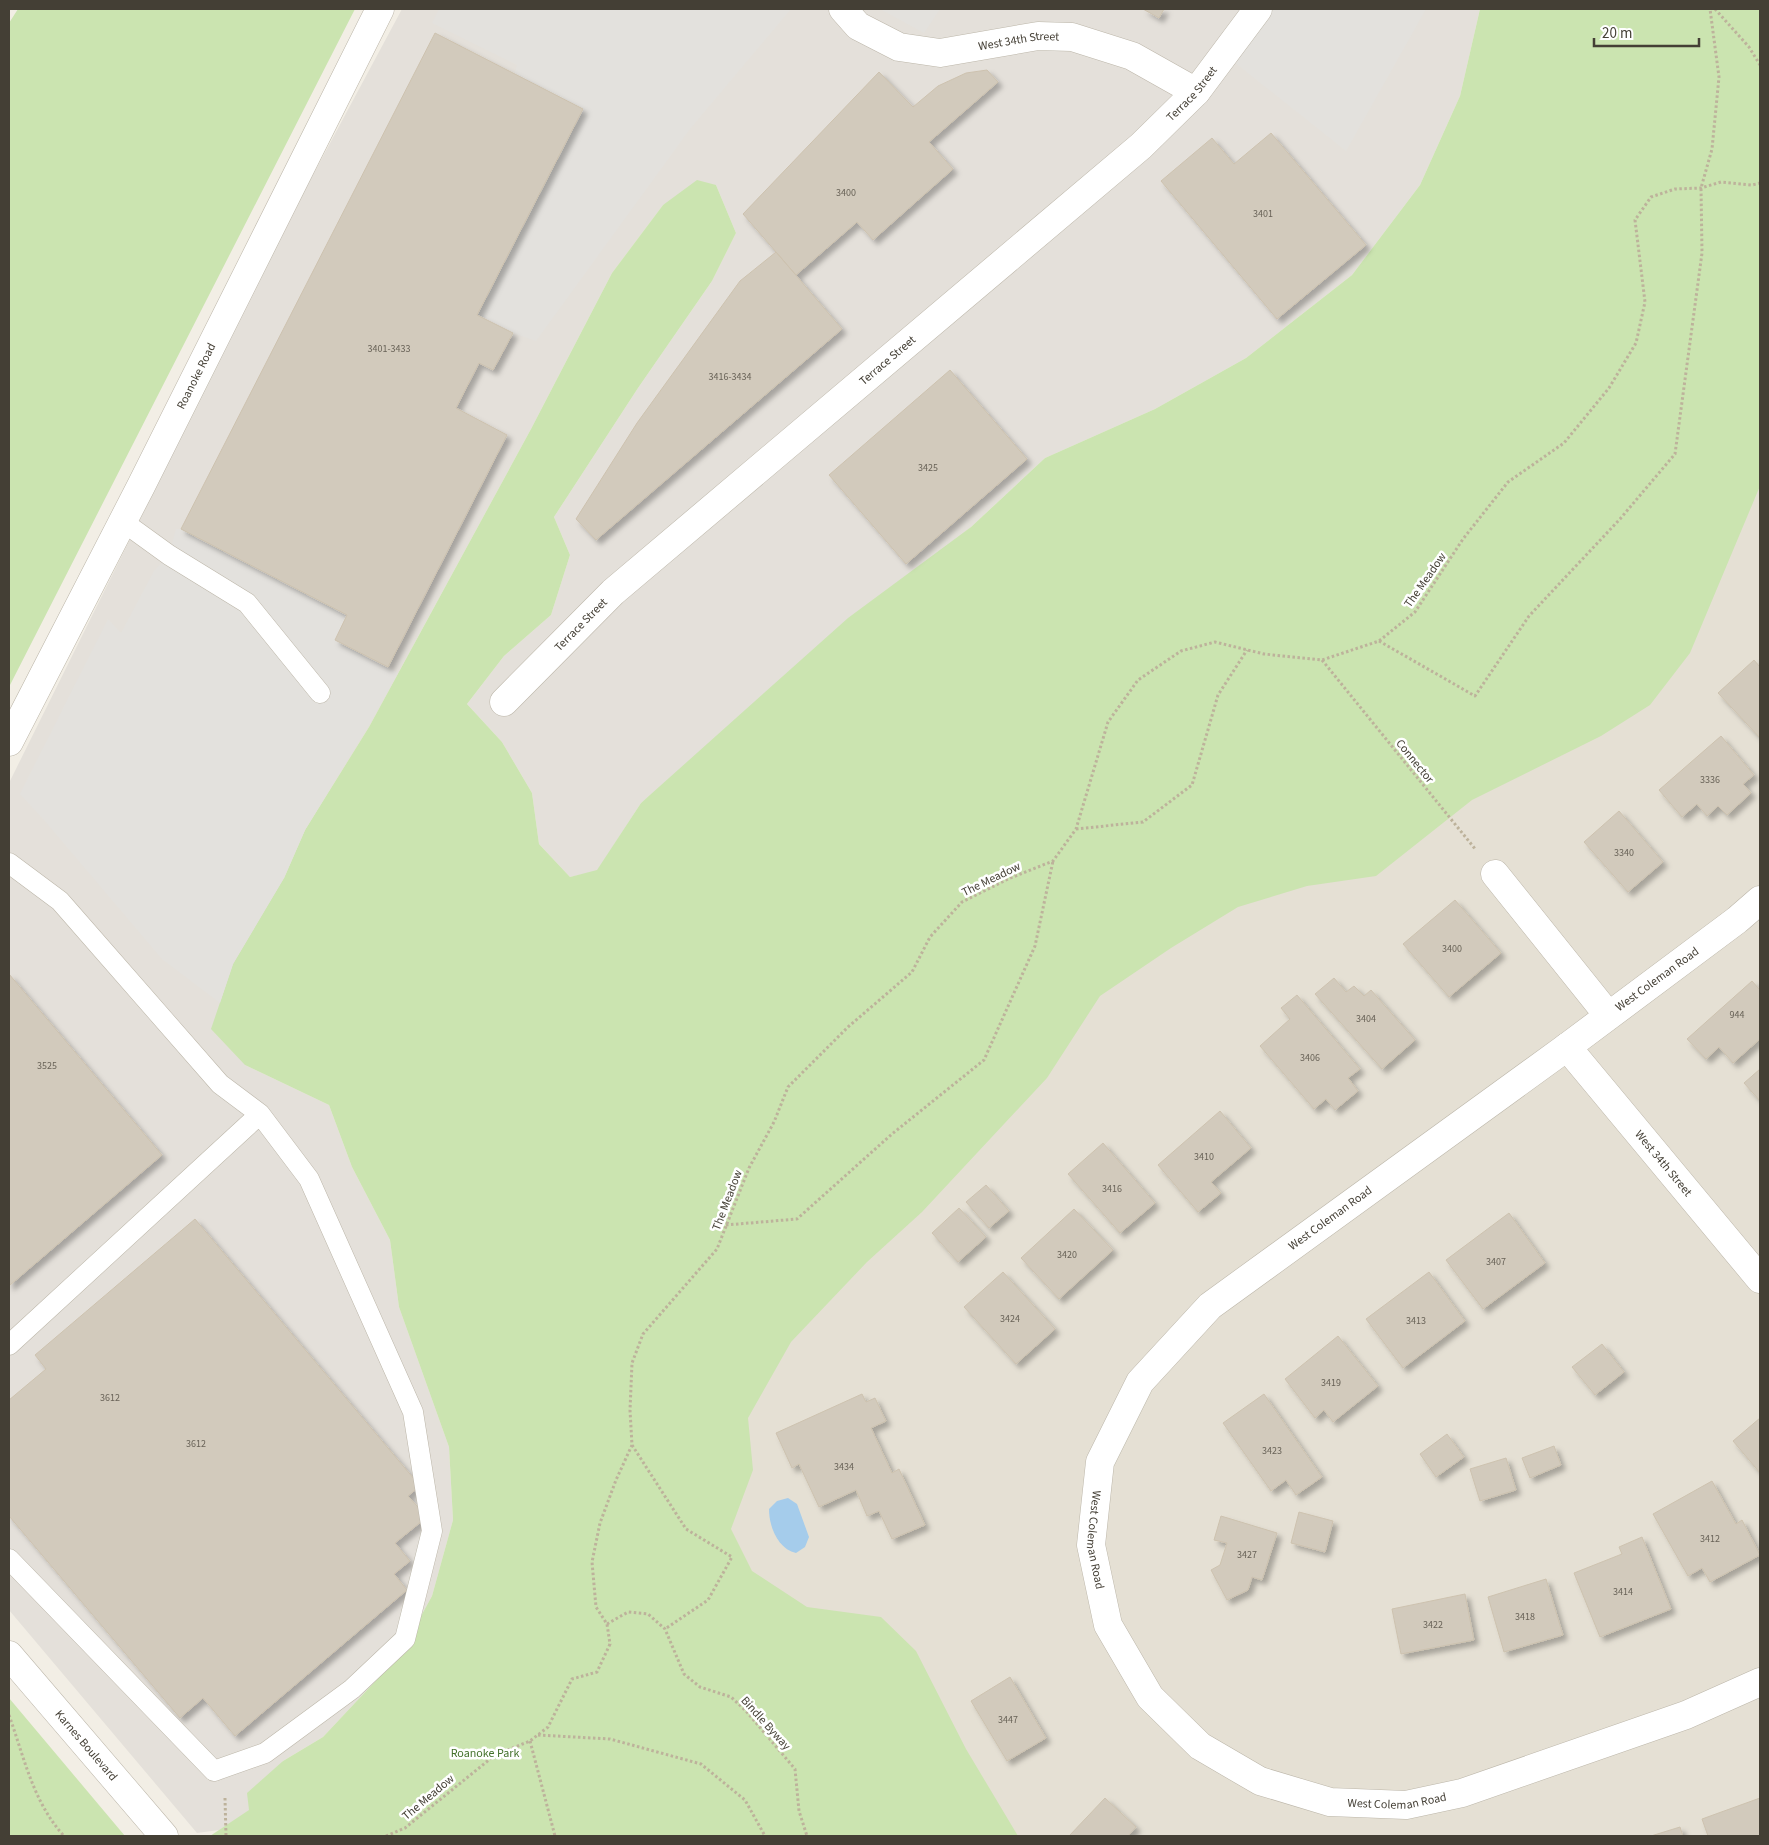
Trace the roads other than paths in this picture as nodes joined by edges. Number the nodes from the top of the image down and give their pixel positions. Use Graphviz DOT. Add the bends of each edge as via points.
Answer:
graph roads {
  1 [pos="380,9"];
  2 [pos="843,9"];
  3 [pos="1258,9"];
  4 [pos="1196,92"];
  5 [pos="122,522"];
  6 [pos="320,693"];
  7 [pos="504,702"];
  8 [pos="9,742"];
  9 [pos="9,863"];
  10 [pos="1495,874"];
  11 [pos="1760,900"];
  12 [pos="1608,1015"];
  13 [pos="1567,1047"];
  14 [pos="260,1114"];
  15 [pos="1760,1279"];
  16 [pos="9,1345"];
  17 [pos="9,1559"];
  18 [pos="9,1655"];
  19 [pos="1760,1682"];
  20 [pos="164,1836"];
  1 -- 5 [label="street, Roanoke Road"];
  2 -- 4 [label="street, West 34th Street" via="858,26 899,46 940,53 1038,36 1072,37 1132,56"];
  3 -- 4 [label="street, Terrace Street"];
  4 -- 7 [label="street, Terrace Street" via="1141,146 613,592"];
  5 -- 6 [label="lane" via="168,555 247,603"];
  5 -- 8 [label="street, Roanoke Road"];
  9 -- 14 [label="lane" via="60,901 220,1084"];
  10 -- 12 [label="street"];
  11 -- 12 [label="street, West Coleman Road"];
  12 -- 13 [label="street, West Coleman Road"];
  13 -- 15 [label="street, West 34th Street"];
  13 -- 19 [label="street, West Coleman Road" via="1210,1306 1140,1382 1100,1462 1091,1544 1108,1625 1150,1697 1200,1746 1260,1781 1330,1802 1406,1805 1462,1793 1686,1715"];
  14 -- 16 [label="lane"];
  14 -- 17 [label="lane" via="308,1179 413,1412 432,1531 405,1639 352,1689 265,1753 214,1771"];
  18 -- 20 [label="street, Karnes Boulevard"];
}
